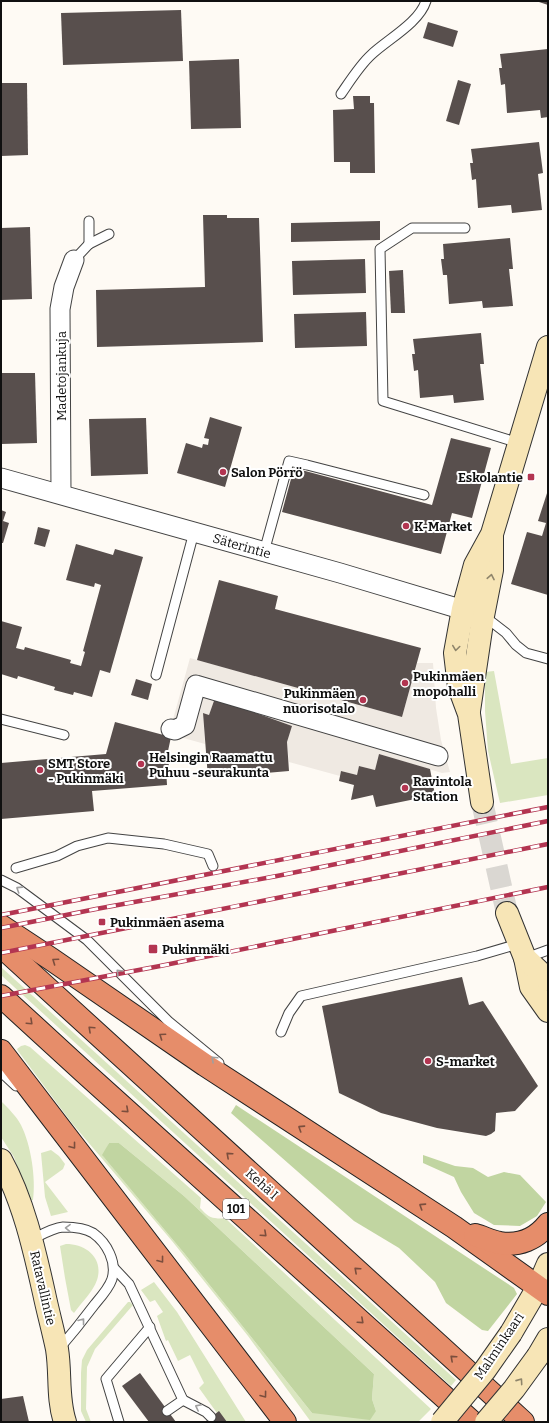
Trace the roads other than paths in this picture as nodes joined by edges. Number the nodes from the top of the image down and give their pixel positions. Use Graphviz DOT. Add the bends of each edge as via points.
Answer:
graph roads {
  1 [pos="426,1"];
  2 [pos="341,94"];
  3 [pos="89,221"];
  4 [pos="465,228"];
  5 [pos="109,234"];
  6 [pos="89,244"];
  7 [pos="74,260"];
  8 [pos="548,347"];
  9 [pos="519,443"];
  10 [pos="1,478"];
  11 [pos="61,494"];
  12 [pos="424,495"];
  13 [pos="194,532"];
  14 [pos="492,534"];
  15 [pos="264,552"];
  16 [pos="463,609"];
  17 [pos="483,616"];
  18 [pos="548,660"];
  19 [pos="156,675"];
  20 [pos="469,714"];
  21 [pos="1,719"];
  22 [pos="170,729"];
  23 [pos="64,735"];
  24 [pos="438,756"];
  25 [pos="482,802"];
  26 [pos="212,863"];
  27 [pos="16,868"];
  28 [pos="1,880"];
  29 [pos="506,913"];
  30 [pos="1,926"];
  31 [pos="1,946"];
  32 [pos="548,950"];
  33 [pos="522,951"];
  34 [pos="548,980"];
  35 [pos="1,996"];
  36 [pos="548,1011"];
  37 [pos="281,1032"];
  38 [pos="1,1051"];
  39 [pos="1,1072"];
  40 [pos="253,1096"];
  41 [pos="50,1115"];
  42 [pos="1,1160"];
  43 [pos="548,1224"];
  44 [pos="454,1227"];
  45 [pos="31,1240"];
  46 [pos="548,1264"];
  47 [pos="114,1268"];
  48 [pos="543,1290"];
  49 [pos="150,1327"];
  50 [pos="543,1347"];
  51 [pos="57,1351"];
  52 [pos="183,1400"];
  53 [pos="167,1411"];
  54 [pos="211,1417"];
  55 [pos="65,1422"];
  56 [pos="119,1422"];
  57 [pos="285,1422"];
  58 [pos="442,1422"];
  59 [pos="472,1422"];
  60 [pos="486,1422"];
  61 [pos="523,1422"];
  1 -- 2 [label="lane" via="418,16 371,55"];
  3 -- 6 [label="lane"];
  4 -- 9 [label="lane" via="412,228 380,249 383,401"];
  5 -- 6 [label="lane"];
  6 -- 7 [label="lane"];
  7 -- 11 [label="street, Madetojankuja" via="64,287 60,309"];
  8 -- 9 [label="street"];
  9 -- 14 [label="street"];
  10 -- 11 [label="street, Säterintie"];
  11 -- 13 [label="street, Säterintie"];
  12 -- 15 [label="lane" via="289,461"];
  13 -- 15 [label="street, Säterintie"];
  13 -- 19 [label="lane"];
  14 -- 16 [label="street" via="475,565"];
  17 -- 14 [label="street, one-way" via="492,570"];
  15 -- 16 [label="street, Säterintie"];
  16 -- 17 [label="street, Säterintie"];
  16 -- 20 [label="street, one-way" via="455,653 459,687"];
  17 -- 18 [label="lane" via="506,633 526,653"];
  17 -- 20 [label="street"];
  20 -- 25 [label="street"];
  21 -- 23 [label="lane"];
  22 -- 24 [label="street" via="175,730 186,725 196,684"];
  26 -- 27 [label="lane" via="208,854 164,844 108,838 77,846 57,856"];
  40 -- 28 [label="lane, one-way" via="212,1056 168,1021 87,940 17,888"];
  29 -- 33 [label="street"];
  40 -- 30 [label="highway, one-way"];
  61 -- 31 [label="highway, Kehä I, one-way"];
  32 -- 33 [label="lane"];
  33 -- 34 [label="street"];
  33 -- 36 [label="street" via="531,986"];
  33 -- 37 [label="lane" via="477,956 301,996 289,1013"];
  35 -- 59 [label="highway, 101, one-way"];
  38 -- 41 [label="highway"];
  39 -- 41 [label="lane"];
  44 -- 40 [label="highway, one-way"];
  41 -- 57 [label="highway, one-way"];
  42 -- 45 [label="street, Ratavallintie" via="24,1215"];
  43 -- 44 [label="highway" via="532,1239 516,1243 500,1243"];
  44 -- 48 [label="highway"];
  47 -- 45 [label="lane, one-way" via="104,1245 92,1233 80,1228 62,1227"];
  45 -- 51 [label="street, Ratavallintie"];
  46 -- 48 [label="street, Malminkaari"];
  47 -- 49 [label="lane" via="129,1284"];
  51 -- 47 [label="lane, one-way" via="106,1291 112,1280"];
  48 -- 58 [label="street, Malminkaari, bridge" via="485,1370"];
  49 -- 52 [label="lane"];
  49 -- 56 [label="lane" via="106,1379"];
  60 -- 50 [label="street, one-way, bridge" via="514,1389"];
  51 -- 55 [label="street, Ratavallintie" via="59,1397"];
  52 -- 53 [label="lane"];
  54 -- 52 [label="lane, one-way"];
}
